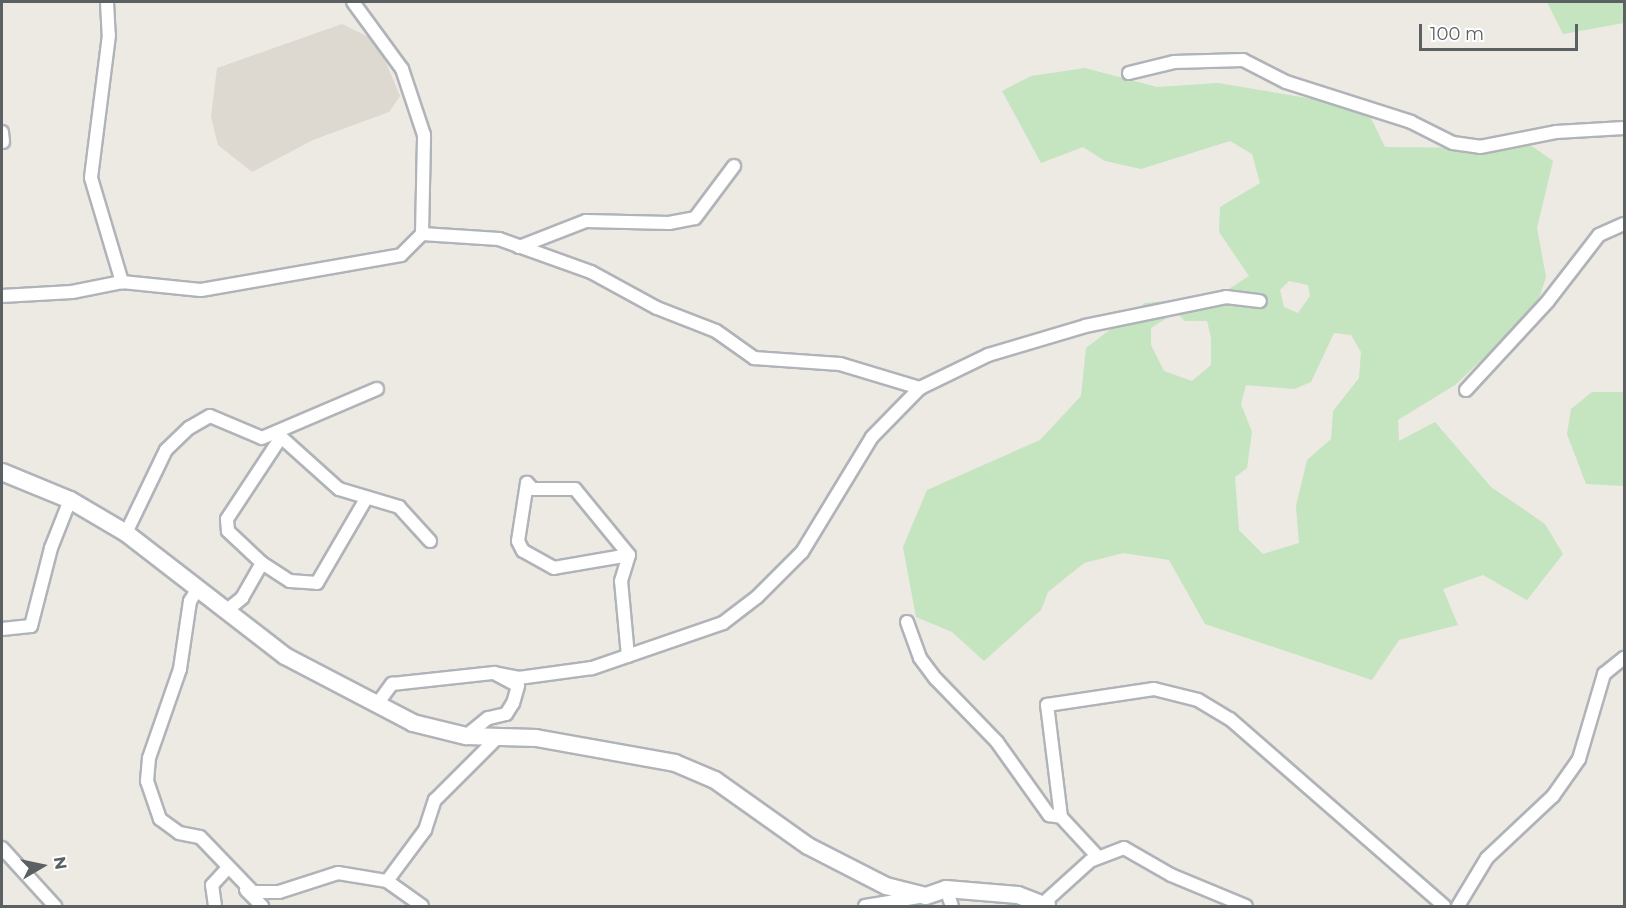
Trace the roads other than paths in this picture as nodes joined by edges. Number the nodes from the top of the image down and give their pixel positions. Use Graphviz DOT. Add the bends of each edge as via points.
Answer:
graph roads {
  1 [pos="107,2"];
  2 [pos="353,2"];
  3 [pos="1129,73"];
  4 [pos="1624,128"];
  5 [pos="734,166"];
  6 [pos="1624,224"];
  7 [pos="422,234"];
  8 [pos="519,247"];
  9 [pos="122,282"];
  10 [pos="2,296"];
  11 [pos="1260,301"];
  12 [pos="920,387"];
  13 [pos="377,389"];
  14 [pos="1466,390"];
  15 [pos="281,437"];
  16 [pos="262,438"];
  17 [pos="2,472"];
  18 [pos="367,497"];
  19 [pos="70,500"];
  20 [pos="126,533"];
  21 [pos="430,541"];
  22 [pos="629,555"];
  23 [pos="262,562"];
  24 [pos="197,590"];
  25 [pos="226,611"];
  26 [pos="907,622"];
  27 [pos="2,629"];
  28 [pos="628,656"];
  29 [pos="1624,658"];
  30 [pos="494,673"];
  31 [pos="378,703"];
  32 [pos="466,736"];
  33 [pos="495,740"];
  34 [pos="1061,817"];
  35 [pos="2,848"];
  36 [pos="1098,857"];
  37 [pos="227,868"];
  38 [pos="387,881"];
  39 [pos="243,887"];
  40 [pos="946,889"];
  41 [pos="926,896"];
  42 [pos="55,906"];
  43 [pos="215,906"];
  44 [pos="262,906"];
  45 [pos="422,906"];
  46 [pos="865,906"];
  47 [pos="951,906"];
  48 [pos="1048,906"];
  49 [pos="1246,906"];
  50 [pos="1444,906"];
  51 [pos="1458,906"];
  1 -- 9 [label="street" via="109,35 91,178"];
  2 -- 7 [label="street" via="402,69 414,98 424,135"];
  3 -- 4 [label="street" via="1174,62 1243,60 1295,85 1411,122 1453,143 1480,147 1556,132"];
  5 -- 8 [label="street" via="695,218 669,224 586,221"];
  6 -- 14 [label="street" via="1599,235 1561,287"];
  7 -- 8 [label="street" via="499,239"];
  7 -- 9 [label="street" via="401,255 201,290"];
  8 -- 12 [label="street" via="591,272 657,309 716,331 754,358 840,364"];
  9 -- 10 [label="street" via="72,292"];
  11 -- 12 [label="street" via="1226,297 1085,327 988,355"];
  12 -- 28 [label="street" via="872,437 802,552 757,597 723,622"];
  13 -- 16 [label="street"];
  15 -- 16 [label="street"];
  15 -- 18 [label="street" via="339,489"];
  15 -- 23 [label="street" via="226,525"];
  16 -- 20 [label="street" via="210,416 189,428 166,450"];
  17 -- 19 [label="main road"];
  18 -- 21 [label="street" via="399,507"];
  18 -- 23 [label="street" via="317,583 290,581"];
  19 -- 20 [label="main road"];
  19 -- 27 [label="street" via="51,548 31,626"];
  20 -- 24 [label="main road"];
  22 -- 22 [label="street" via="575,489 532,489 527,483 518,541 523,550 554,568"];
  22 -- 28 [label="street" via="621,581"];
  23 -- 25 [label="street" via="242,598"];
  24 -- 25 [label="main road"];
  24 -- 37 [label="street" via="147,781 160,819 179,833 200,837"];
  25 -- 31 [label="main road" via="285,656"];
  26 -- 34 [label="street" via="920,658 936,679 997,742 1050,815"];
  28 -- 30 [label="street" via="560,675 519,678"];
  29 -- 51 [label="street" via="1604,674 1579,759 1553,796 1487,858"];
  30 -- 31 [label="street" via="392,684"];
  30 -- 32 [label="street" via="518,686 513,703 506,714 488,718"];
  31 -- 32 [label="main road" via="413,723"];
  32 -- 33 [label="main road"];
  33 -- 38 [label="street" via="435,800 425,830"];
  33 -- 41 [label="main road" via="536,738 675,763 715,780 774,825 850,869"];
  34 -- 36 [label="street"];
  34 -- 50 [label="street" via="1047,705 1154,689 1198,700 1230,719"];
  35 -- 42 [label="street"];
  36 -- 48 [label="street" via="1048,899"];
  36 -- 49 [label="street" via="1124,848 1171,875"];
  37 -- 39 [label="street"];
  37 -- 43 [label="street" via="212,885"];
  38 -- 39 [label="street" via="338,873 279,892"];
  38 -- 45 [label="street"];
  39 -- 44 [label="street"];
  40 -- 41 [label="main road"];
  40 -- 47 [label="street"];
  40 -- 48 [label="main road" via="1018,895"];
  41 -- 46 [label="street"];
}
